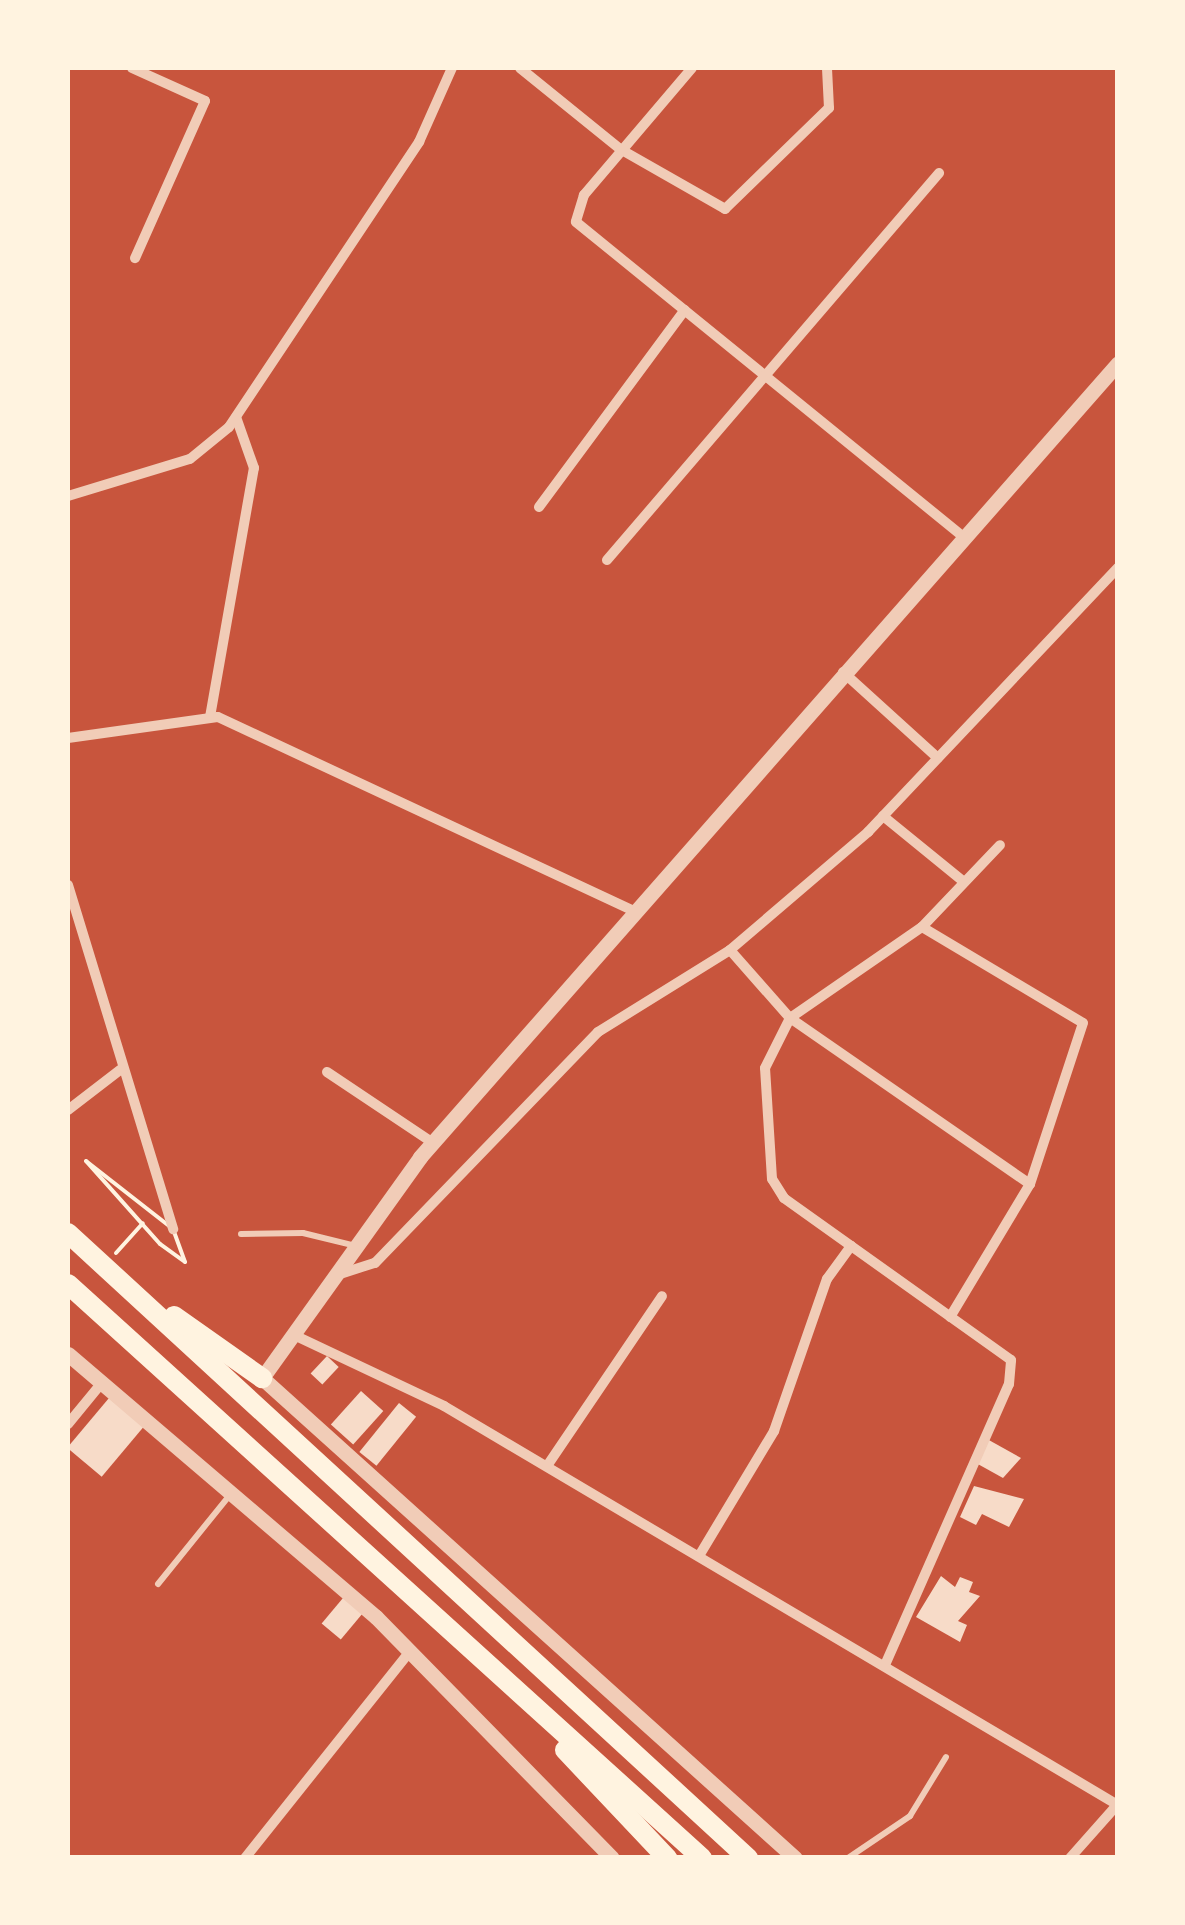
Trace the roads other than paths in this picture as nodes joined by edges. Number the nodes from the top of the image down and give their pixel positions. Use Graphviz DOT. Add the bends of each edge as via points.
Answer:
graph roads {
  1 [pos="132,68"];
  2 [pos="452,68"];
  3 [pos="520,68"];
  4 [pos="692,68"];
  5 [pos="827,68"];
  6 [pos="620,149"];
  7 [pos="940,172"];
  8 [pos="135,258"];
  9 [pos="684,310"];
  10 [pos="1118,363"];
  11 [pos="766,376"];
  12 [pos="236,417"];
  13 [pos="68,496"];
  14 [pos="538,507"];
  15 [pos="962,536"];
  16 [pos="607,560"];
  17 [pos="1118,568"];
  18 [pos="842,672"];
  19 [pos="210,717"];
  20 [pos="68,738"];
  21 [pos="938,758"];
  22 [pos="883,816"];
  23 [pos="1000,845"];
  24 [pos="964,882"];
  25 [pos="68,885"];
  26 [pos="632,910"];
  27 [pos="922,927"];
  28 [pos="730,950"];
  29 [pos="790,1018"];
  30 [pos="120,1070"];
  31 [pos="327,1072"];
  32 [pos="68,1110"];
  33 [pos="432,1143"];
  34 [pos="1030,1184"];
  35 [pos="172,1229"];
  36 [pos="68,1234"];
  37 [pos="240,1234"];
  38 [pos="353,1246"];
  39 [pos="851,1246"];
  40 [pos="102,1264"];
  41 [pos="337,1275"];
  42 [pos="68,1284"];
  43 [pos="662,1296"];
  44 [pos="950,1316"];
  45 [pos="296,1336"];
  46 [pos="68,1354"];
  47 [pos="262,1378"];
  48 [pos="100,1386"];
  49 [pos="68,1424"];
  50 [pos="547,1466"];
  51 [pos="234,1489"];
  52 [pos="700,1556"];
  53 [pos="158,1584"];
  54 [pos="460,1639"];
  55 [pos="411,1650"];
  56 [pos="885,1665"];
  57 [pos="946,1757"];
  58 [pos="1118,1805"];
  59 [pos="244,1858"];
  60 [pos="612,1858"];
  61 [pos="667,1858"];
  62 [pos="702,1858"];
  63 [pos="748,1858"];
  64 [pos="795,1858"];
  65 [pos="848,1858"];
  66 [pos="1070,1858"];
  1 -- 8 [label="street" via="205,101"];
  2 -- 12 [label="street" via="418,142"];
  3 -- 6 [label="street"];
  4 -- 6 [label="street"];
  5 -- 6 [label="street" via="830,108 726,209"];
  6 -- 9 [label="street" via="584,195 576,222"];
  7 -- 11 [label="street"];
  9 -- 11 [label="street"];
  9 -- 14 [label="street"];
  10 -- 15 [label="street"];
  11 -- 15 [label="street"];
  11 -- 16 [label="street"];
  12 -- 13 [label="street" via="190,459"];
  12 -- 19 [label="street" via="254,468"];
  15 -- 18 [label="street"];
  17 -- 21 [label="street"];
  18 -- 21 [label="street"];
  18 -- 26 [label="street"];
  19 -- 20 [label="street"];
  19 -- 26 [label="street"];
  21 -- 22 [label="street"];
  22 -- 24 [label="street"];
  22 -- 28 [label="street"];
  23 -- 24 [label="street"];
  24 -- 27 [label="street"];
  25 -- 30 [label="street"];
  26 -- 33 [label="street"];
  27 -- 29 [label="street"];
  27 -- 34 [label="street" via="1084,1024"];
  28 -- 29 [label="street"];
  28 -- 41 [label="street" via="598,1032 374,1263"];
  29 -- 34 [label="street"];
  29 -- 39 [label="street" via="765,1068 772,1179 784,1198"];
  30 -- 32 [label="street"];
  30 -- 35 [label="street"];
  31 -- 33 [label="street"];
  33 -- 38 [label="street"];
  34 -- 44 [label="street"];
  36 -- 40 [label="highway"];
  37 -- 38 [label="lane" via="303,1233"];
  38 -- 41 [label="street"];
  39 -- 44 [label="street"];
  39 -- 52 [label="street" via="828,1279 774,1431"];
  40 -- 47 [label="highway"];
  40 -- 63 [label="highway"];
  41 -- 45 [label="street"];
  42 -- 54 [label="highway"];
  43 -- 50 [label="street"];
  44 -- 56 [label="street" via="1011,1360 1009,1384"];
  45 -- 47 [label="street"];
  45 -- 50 [label="street"];
  46 -- 48 [label="street"];
  47 -- 64 [label="street"];
  48 -- 49 [label="street"];
  48 -- 51 [label="street"];
  50 -- 52 [label="street"];
  51 -- 53 [label="lane"];
  51 -- 55 [label="street"];
  52 -- 56 [label="street"];
  54 -- 61 [label="highway"];
  54 -- 62 [label="highway"];
  55 -- 59 [label="street"];
  55 -- 60 [label="street"];
  56 -- 58 [label="street"];
  57 -- 65 [label="lane" via="910,1816"];
  58 -- 66 [label="street"];
}
